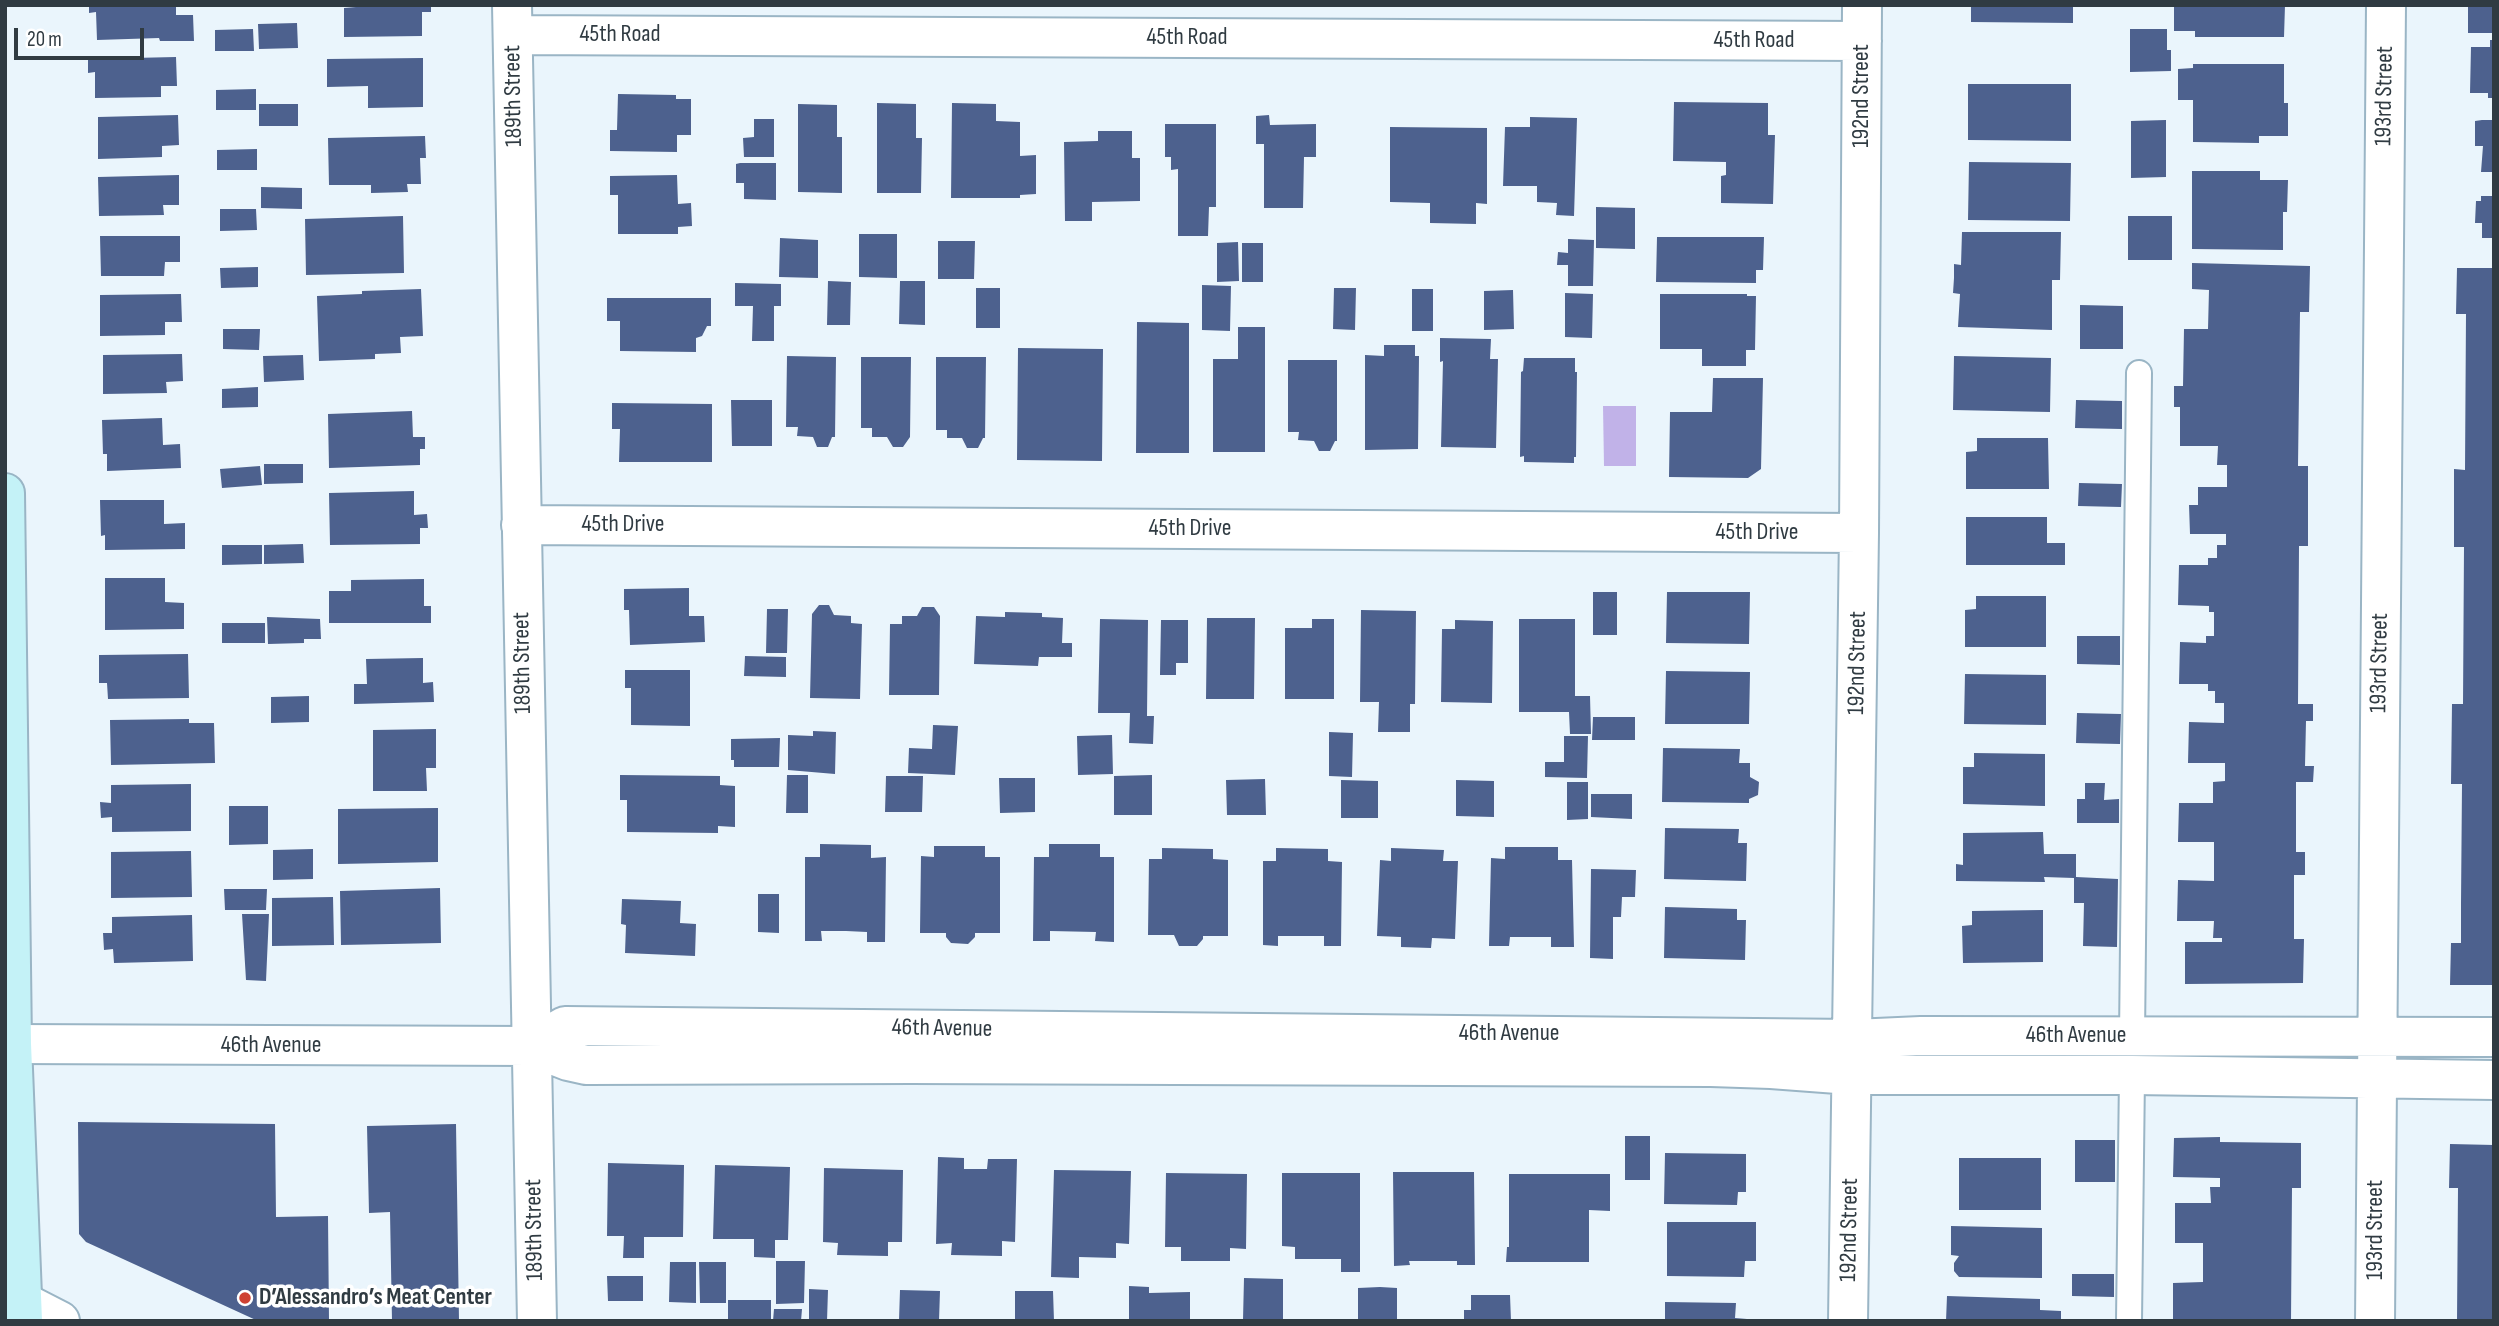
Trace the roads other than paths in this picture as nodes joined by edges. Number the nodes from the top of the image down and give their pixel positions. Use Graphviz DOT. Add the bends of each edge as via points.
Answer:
graph roads {
  1 [pos="2386,5"];
  2 [pos="512,20"];
  3 [pos="1862,23"];
  4 [pos="2139,373"];
  5 [pos="5,493"];
  6 [pos="521,525"];
  7 [pos="1859,533"];
  8 [pos="2377,1035"];
  9 [pos="2132,1036"];
  10 [pos="2494,1037"];
  11 [pos="12,1044"];
  12 [pos="530,1046"];
  13 [pos="1852,1057"];
  14 [pos="2132,1075"];
  15 [pos="2377,1080"];
  16 [pos="2494,1080"];
  17 [pos="22,1311"];
  18 [pos="60,1321"];
  19 [pos="537,1321"];
  20 [pos="1848,1321"];
  21 [pos="2129,1321"];
  22 [pos="2375,1321"];
  1 -- 8 [label="street, 193rd Street"];
  2 -- 3 [label="street, 45th Road"];
  2 -- 6 [label="street, 189th Street"];
  3 -- 7 [label="street, 192nd Street"];
  4 -- 9 [label="lane"];
  5 -- 11 [label="main road"];
  6 -- 7 [label="street, 45th Drive"];
  6 -- 12 [label="street, 189th Street"];
  7 -- 13 [label="street, 192nd Street"];
  8 -- 9 [label="street, 46th Avenue"];
  8 -- 10 [label="street, 46th Avenue"];
  8 -- 15 [label="street, 193rd Street"];
  9 -- 13 [label="street, 46th Avenue" via="1921,1036"];
  11 -- 12 [label="street, 46th Avenue"];
  11 -- 17 [label="main road"];
  12 -- 13 [label="street, 46th Avenue" via="565,1026 911,1046"];
  12 -- 19 [label="street, 189th Street"];
  13 -- 14 [label="street, 46th Avenue"];
  13 -- 20 [label="street, 192nd Street"];
  14 -- 15 [label="street, 46th Avenue"];
  14 -- 21 [label="lane"];
  15 -- 16 [label="street, 46th Avenue"];
  15 -- 22 [label="street, 193rd Street"];
  17 -- 18 [label="street"];
}
